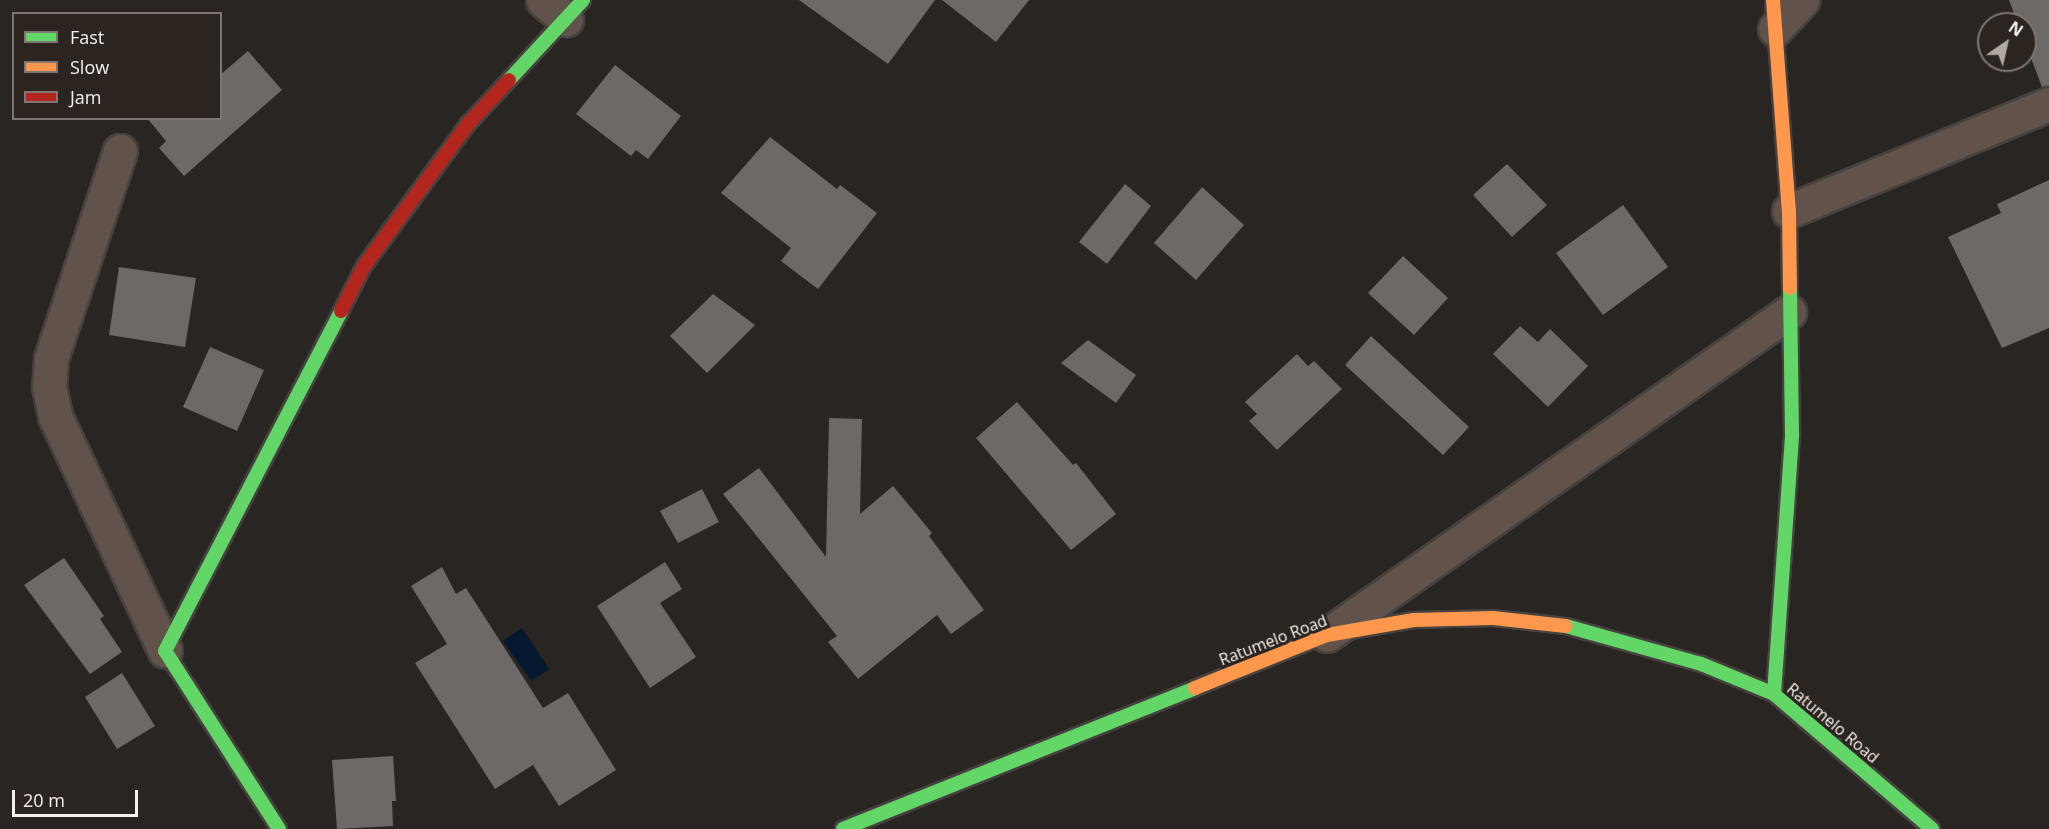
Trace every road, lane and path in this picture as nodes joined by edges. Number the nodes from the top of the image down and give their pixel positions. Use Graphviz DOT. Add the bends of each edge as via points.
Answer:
graph roads {
  1 [pos="1802,0"];
  2 [pos="564,6"];
  3 [pos="1774,14"];
  4 [pos="2049,104"];
  5 [pos="120,151"];
  6 [pos="1789,211"];
  7 [pos="1789,312"];
  8 [pos="1328,634"];
  9 [pos="165,651"];
  10 [pos="1774,694"];
  11 [pos="279,829"];
  12 [pos="843,829"];
  13 [pos="1932,829"];
  1 -- 3 [label="street"];
  2 -- 9 [label="street" via="468,124 364,267"];
  3 -- 6 [label="street"];
  4 -- 6 [label="street"];
  5 -- 9 [label="street" via="51,359 48,387 55,416"];
  6 -- 7 [label="street"];
  7 -- 8 [label="street"];
  7 -- 10 [label="street" via="1792,434"];
  8 -- 10 [label="street, Ratumelo Road" via="1414,620 1493,618 1579,628 1701,664"];
  8 -- 12 [label="street, Ratumelo Road"];
  9 -- 11 [label="street"];
  10 -- 13 [label="street, Ratumelo Road"];
}
